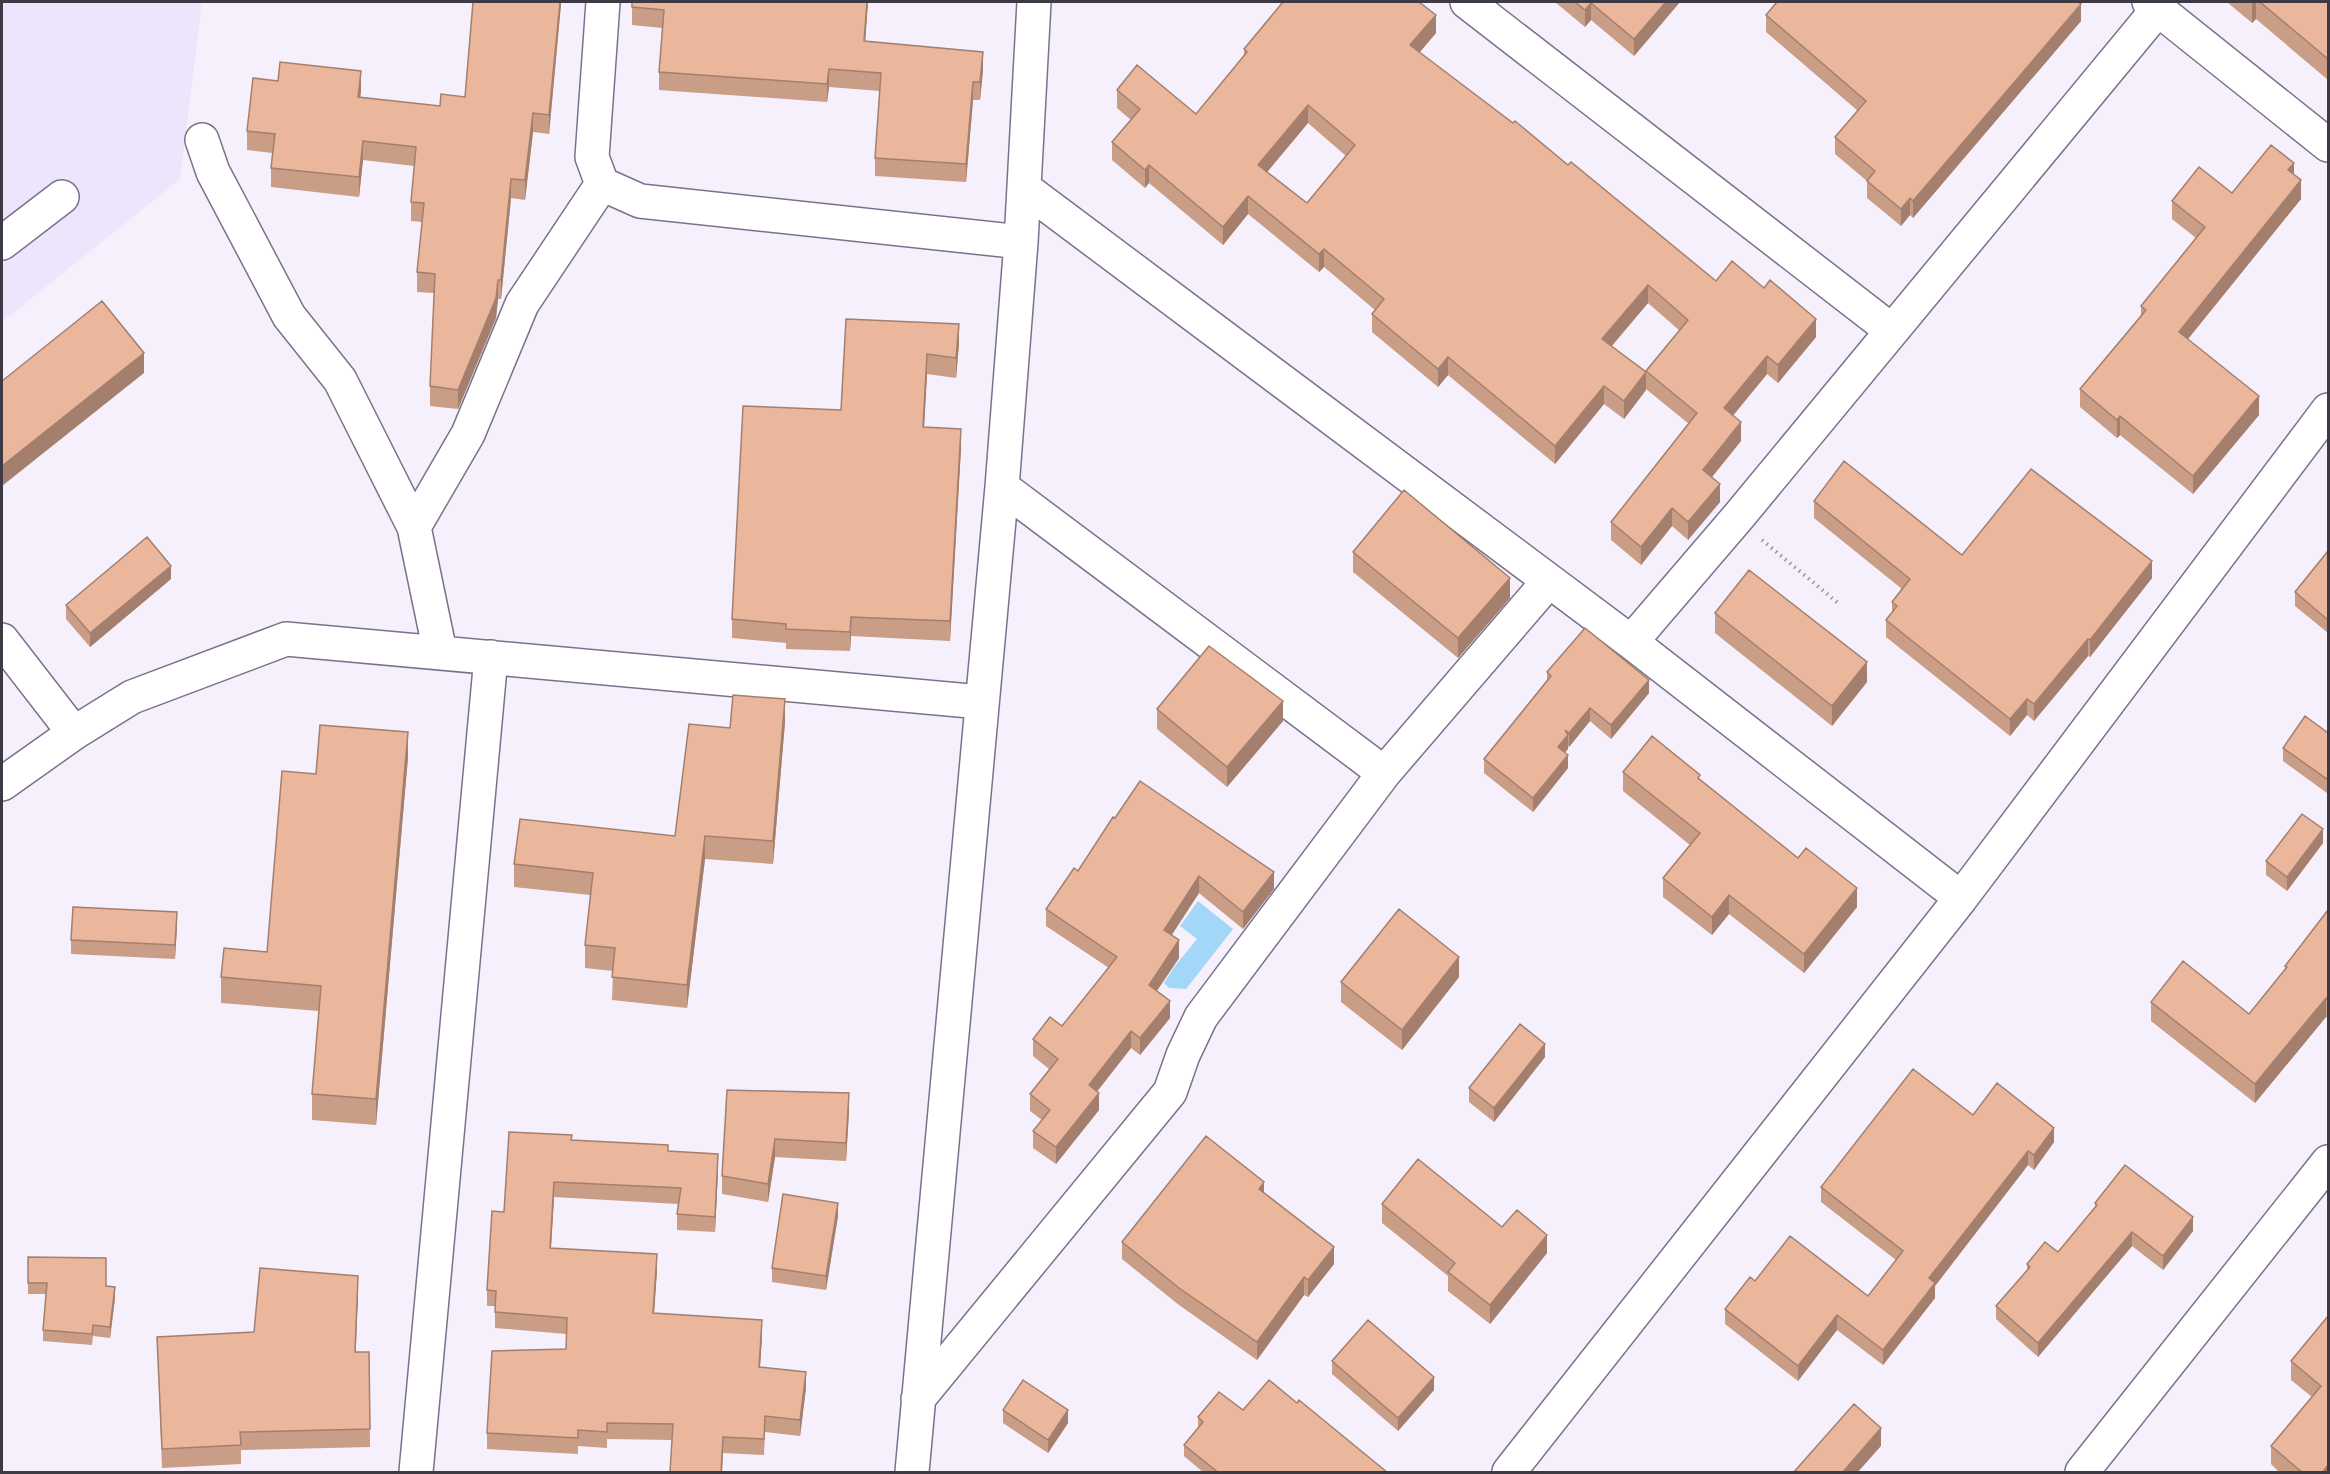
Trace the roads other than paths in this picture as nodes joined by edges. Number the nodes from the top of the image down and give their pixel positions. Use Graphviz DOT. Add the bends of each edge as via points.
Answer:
graph roads {
  1 [pos="603,2"];
  2 [pos="1034,2"];
  3 [pos="1467,2"];
  4 [pos="2153,5"];
  5 [pos="202,140"];
  6 [pos="2328,145"];
  7 [pos="602,184"];
  8 [pos="1024,189"];
  9 [pos="62,197"];
  10 [pos="1021,242"];
  11 [pos="2,243"];
  12 [pos="1891,330"];
  13 [pos="2328,410"];
  14 [pos="1002,486"];
  15 [pos="414,527"];
  16 [pos="1548,582"];
  17 [pos="2,640"];
  18 [pos="1630,642"];
  19 [pos="440,652"];
  20 [pos="490,657"];
  21 [pos="981,702"];
  22 [pos="74,733"];
  23 [pos="1384,773"];
  24 [pos="2,784"];
  25 [pos="1961,898"];
  26 [pos="2328,1162"];
  27 [pos="918,1399"];
  28 [pos="417,1473"];
  29 [pos="912,1473"];
  30 [pos="1509,1473"];
  31 [pos="2082,1473"];
  1 -- 7 [label="street" via="592,157"];
  2 -- 8 [label="street"];
  3 -- 12 [label="street"];
  4 -- 6 [label="street"];
  4 -- 12 [label="street"];
  5 -- 15 [label="street" via="213,172 290,316 340,380"];
  7 -- 10 [label="street" via="640,201"];
  7 -- 15 [label="street" via="522,304 468,434"];
  8 -- 10 [label="street"];
  8 -- 16 [label="street"];
  9 -- 11 [label="street"];
  10 -- 14 [label="street"];
  12 -- 18 [label="street"];
  13 -- 25 [label="street"];
  14 -- 21 [label="street"];
  14 -- 23 [label="street"];
  15 -- 19 [label="street"];
  16 -- 18 [label="street"];
  16 -- 23 [label="street"];
  17 -- 22 [label="street"];
  18 -- 25 [label="street"];
  19 -- 20 [label="street"];
  19 -- 22 [label="street" via="286,639 132,697"];
  20 -- 21 [label="street"];
  20 -- 28 [label="street"];
  21 -- 27 [label="street"];
  22 -- 24 [label="street"];
  23 -- 27 [label="street" via="1201,1017 1170,1092"];
  25 -- 30 [label="street"];
  26 -- 31 [label="street"];
  27 -- 29 [label="street"];
}
